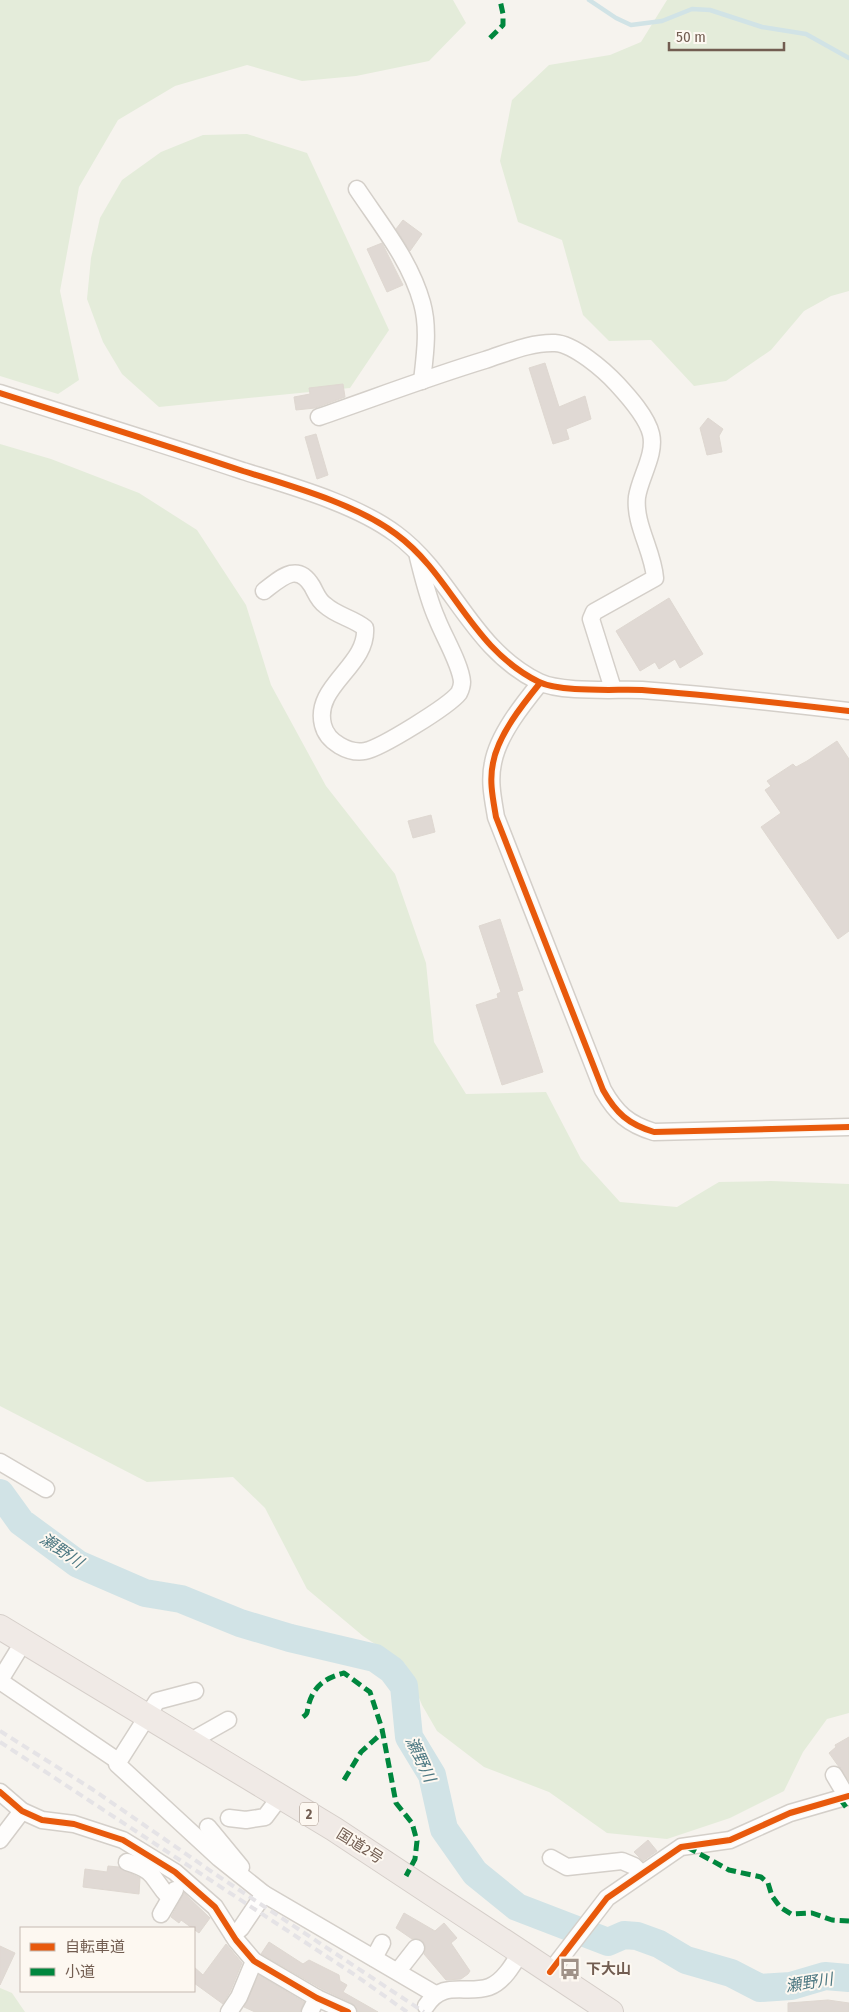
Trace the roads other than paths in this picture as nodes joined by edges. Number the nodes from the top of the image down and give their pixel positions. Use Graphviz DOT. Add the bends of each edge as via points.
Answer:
graph roads {
  1 [pos="356,189"];
  2 [pos="422,381"];
  3 [pos="0,393"];
  4 [pos="320,417"];
  5 [pos="417,552"];
  6 [pos="264,591"];
  7 [pos="540,683"];
  8 [pos="613,689"];
  9 [pos="849,711"];
  10 [pos="849,1127"];
  11 [pos="0,1462"];
  12 [pos="46,1489"];
  13 [pos="0,1627"];
  14 [pos="24,1641"];
  15 [pos="0,1681"];
  16 [pos="195,1691"];
  17 [pos="147,1716"];
  18 [pos="228,1720"];
  19 [pos="189,1742"];
  20 [pos="118,1761"];
  21 [pos="834,1775"];
  22 [pos="5,1792"];
  23 [pos="280,1797"];
  24 [pos="848,1797"];
  25 [pos="22,1811"];
  26 [pos="229,1818"];
  27 [pos="208,1827"];
  28 [pos="0,1840"];
  29 [pos="551,1858"];
  30 [pos="127,1862"];
  31 [pos="641,1873"];
  32 [pos="182,1877"];
  33 [pos="247,1881"];
  34 [pos="264,1894"];
  35 [pos="170,1898"];
  36 [pos="161,1914"];
  37 [pos="232,1935"];
  38 [pos="416,1948"];
  39 [pos="520,1953"];
  40 [pos="254,1961"];
  41 [pos="398,1971"];
  42 [pos="550,1972"];
  43 [pos="314,2005"];
  44 [pos="229,2012"];
  45 [pos="348,2012"];
  46 [pos="611,2012"];
  1 -- 2 [label="street" via="403,257 422,304 426,337"];
  2 -- 4 [label="street"];
  2 -- 8 [label="street" via="526,347 555,343 567,346 600,368 623,391 642,418 651,434 651,451 637,498 655,578 594,612 591,618"];
  3 -- 5 [label="street" via="298,488 368,517"];
  5 -- 6 [label="street" via="461,687 448,703 375,748 364,751 348,751 333,740 323,726 323,707 361,651 366,628 355,619 339,615 326,606 305,576 300,574 290,573"];
  5 -- 7 [label="street" via="495,652"];
  7 -- 8 [label="street"];
  7 -- 10 [label="street" via="518,710 493,761 491,781 496,817 603,1090 612,1105 634,1126 654,1132"];
  8 -- 9 [label="street"];
  11 -- 12 [label="street"];
  13 -- 14 [label="highway, 国道2号 / 2"];
  14 -- 15 [label="street"];
  14 -- 17 [label="highway, 国道2号 / 2"];
  15 -- 20 [label="street"];
  16 -- 17 [label="street" via="161,1699"];
  17 -- 19 [label="highway, 国道2号 / 2"];
  17 -- 20 [label="street"];
  18 -- 19 [label="street"];
  19 -- 23 [label="highway, 国道2号 / 2"];
  20 -- 33 [label="street" via="117,1764"];
  21 -- 24 [label="street"];
  22 -- 25 [label="street"];
  23 -- 26 [label="street" via="266,1817"];
  23 -- 39 [label="highway, 国道2号 / 2" via="391,1865"];
  24 -- 31 [label="street" via="790,1813 730,1840 681,1847"];
  25 -- 28 [label="street"];
  25 -- 32 [label="street" via="42,1820 74,1824 123,1840"];
  27 -- 33 [label="street" via="244,1871"];
  29 -- 31 [label="street" via="567,1867 622,1861"];
  30 -- 35 [label="street" via="144,1867 155,1876"];
  31 -- 42 [label="street" via="599,1906"];
  32 -- 35 [label="street"];
  32 -- 37 [label="street" via="215,1908"];
  33 -- 34 [label="street"];
  34 -- 37 [label="street" via="242,1928"];
  34 -- 41 [label="street" via="378,1950"];
  35 -- 36 [label="street"];
  37 -- 40 [label="street"];
  38 -- 41 [label="street"];
  39 -- 41 [label="street" via="510,1970 489,1987 448,1989 431,2000"];
  39 -- 42 [label="highway, 国道2号 / 2"];
  40 -- 43 [label="street"];
  40 -- 44 [label="street"];
  42 -- 46 [label="highway, 国道2号 / 2"];
  43 -- 45 [label="street"];
}
